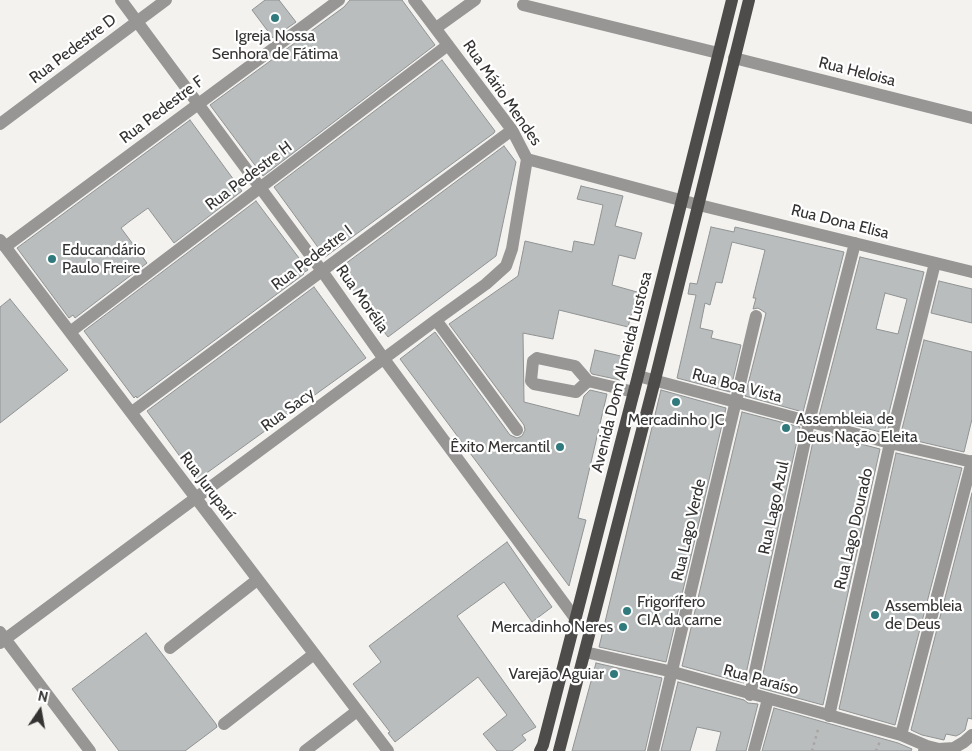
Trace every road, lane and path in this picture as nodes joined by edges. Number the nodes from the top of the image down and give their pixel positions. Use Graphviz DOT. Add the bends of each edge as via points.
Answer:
graph roads {
  1 [pos="121,0"];
  2 [pos="166,0"];
  3 [pos="339,0"];
  4 [pos="414,0"];
  5 [pos="475,0"];
  6 [pos="732,0"];
  7 [pos="749,0"];
  8 [pos="523,5"];
  9 [pos="137,22"];
  10 [pos="436,28"];
  11 [pos="448,45"];
  12 [pos="718,53"];
  13 [pos="734,58"];
  14 [pos="198,103"];
  15 [pos="972,118"];
  16 [pos="0,124"];
  17 [pos="512,130"];
  18 [pos="528,159"];
  19 [pos="260,188"];
  20 [pos="683,200"];
  21 [pos="699,205"];
  22 [pos="3,243"];
  23 [pos="855,243"];
  24 [pos="935,263"];
  25 [pos="322,271"];
  26 [pos="972,272"];
  27 [pos="756,316"];
  28 [pos="436,320"];
  29 [pos="70,332"];
  30 [pos="384,359"];
  31 [pos="638,376"];
  32 [pos="655,380"];
  33 [pos="588,381"];
  34 [pos="634,392"];
  35 [pos="734,402"];
  36 [pos="132,412"];
  37 [pos="810,422"];
  38 [pos="516,430"];
  39 [pos="890,443"];
  40 [pos="972,462"];
  41 [pos="195,498"];
  42 [pos="257,580"];
  43 [pos="586,581"];
  44 [pos="602,586"];
  45 [pos="575,618"];
  46 [pos="2,638"];
  47 [pos="170,648"];
  48 [pos="585,652"];
  49 [pos="314,654"];
  50 [pos="673,672"];
  51 [pos="750,695"];
  52 [pos="768,699"];
  53 [pos="358,712"];
  54 [pos="826,715"];
  55 [pos="224,724"];
  56 [pos="901,735"];
  57 [pos="972,735"];
  58 [pos="925,749"];
  59 [pos="90,751"];
  60 [pos="305,751"];
  61 [pos="388,751"];
  62 [pos="540,751"];
  63 [pos="559,751"];
  64 [pos="653,751"];
  65 [pos="754,751"];
  66 [pos="812,751"];
  1 -- 9 [label="street, Rua Morélia"];
  2 -- 9 [label="street, Rua Pedestre D"];
  3 -- 14 [label="street, Rua Pedestre F"];
  4 -- 10 [label="street, Rua Mário Mendes"];
  5 -- 10 [label="street"];
  6 -- 12 [label="main road, Avenida Dom Almeida Lustosa"];
  7 -- 13 [label="main road, Avenida Dom Almeida Lustosa"];
  8 -- 12 [label="street"];
  9 -- 14 [label="street, Rua Morélia"];
  9 -- 16 [label="street, Rua Pedestre D"];
  10 -- 11 [label="street, Rua Mário Mendes"];
  11 -- 17 [label="street, Rua Mário Mendes"];
  11 -- 19 [label="street, Rua Pedestre H"];
  12 -- 20 [label="main road, Avenida Dom Almeida Lustosa"];
  13 -- 15 [label="street, Rua Heloisa"];
  13 -- 21 [label="main road, Avenida Dom Almeida Lustosa"];
  14 -- 19 [label="street, Rua Morélia"];
  14 -- 22 [label="street, Rua Pedestre F"];
  17 -- 18 [label="street, Rua Mário Mendes"];
  17 -- 25 [label="street, Rua Pedestre I"];
  18 -- 20 [label="street, Rua Mário Mendes"];
  18 -- 28 [label="street, Rua Sacy" via="506,266"];
  19 -- 25 [label="street, Rua Morélia"];
  19 -- 29 [label="street, Rua Pedestre H"];
  20 -- 21 [label="street, Rua Mário Mendes"];
  20 -- 31 [label="main road, Avenida Dom Almeida Lustosa"];
  21 -- 23 [label="street, Rua Dona Elisa"];
  21 -- 32 [label="main road, Avenida Dom Almeida Lustosa"];
  22 -- 29 [label="street, Rua Juruparí"];
  23 -- 24 [label="street, Rua Dona Elisa"];
  23 -- 37 [label="street, Rua Lago Azul"];
  24 -- 26 [label="street, Rua Dona Elisa"];
  24 -- 39 [label="street, Rua Lago Dourado"];
  25 -- 30 [label="street, Rua Morélia"];
  25 -- 36 [label="street, Rua Pedestre I"];
  27 -- 35 [label="street, Rua Lago Verde"];
  28 -- 30 [label="street, Rua Sacy"];
  28 -- 38 [label="street"];
  29 -- 36 [label="street, Rua Juruparí"];
  30 -- 41 [label="street, Rua Sacy"];
  30 -- 45 [label="street, Rua Morélia"];
  31 -- 32 [label="street, Rua Boa Vista"];
  31 -- 34 [label="main road, Avenida Dom Almeida Lustosa"];
  32 -- 35 [label="street, Rua Boa Vista"];
  32 -- 44 [label="main road, Avenida Dom Almeida Lustosa"];
  33 -- 34 [label="street"];
  34 -- 43 [label="main road, Avenida Dom Almeida Lustosa"];
  35 -- 37 [label="street, Rua Boa Vista"];
  35 -- 50 [label="street, Rua Lago Verde"];
  36 -- 41 [label="street, Rua Juruparí"];
  37 -- 39 [label="street, Rua Boa Vista"];
  37 -- 51 [label="street, Rua Lago Azul"];
  39 -- 40 [label="street, Rua Boa Vista"];
  39 -- 54 [label="street, Rua Lago Dourado"];
  40 -- 56 [label="street"];
  41 -- 42 [label="street, Rua Juruparí"];
  41 -- 46 [label="street, Rua Sacy"];
  42 -- 47 [label="street"];
  42 -- 49 [label="street, Rua Juruparí"];
  43 -- 44 [label="main road"];
  43 -- 45 [label="main road, Avenida Dom Almeida Lustosa"];
  44 -- 48 [label="main road, Avenida Dom Almeida Lustosa"];
  45 -- 62 [label="main road, Avenida Dom Almeida Lustosa"];
  46 -- 59 [label="street"];
  48 -- 50 [label="street, Rua Paraíso"];
  48 -- 63 [label="main road, Avenida Dom Almeida Lustosa"];
  49 -- 53 [label="street, Rua Juruparí"];
  49 -- 55 [label="street"];
  50 -- 51 [label="street, Rua Paraíso"];
  50 -- 64 [label="street, Rua Lago Verde"];
  51 -- 52 [label="street, Rua Paraíso"];
  52 -- 54 [label="street, Rua Paraíso"];
  52 -- 65 [label="street"];
  53 -- 60 [label="street"];
  53 -- 61 [label="street, Rua Juruparí"];
  54 -- 56 [label="street, Rua Paraíso"];
  54 -- 66 [label="path"];
  56 -- 58 [label="street, Rua Paraíso"];
  57 -- 58 [label="street, Rua Paraíso" via="954,748"];
}
